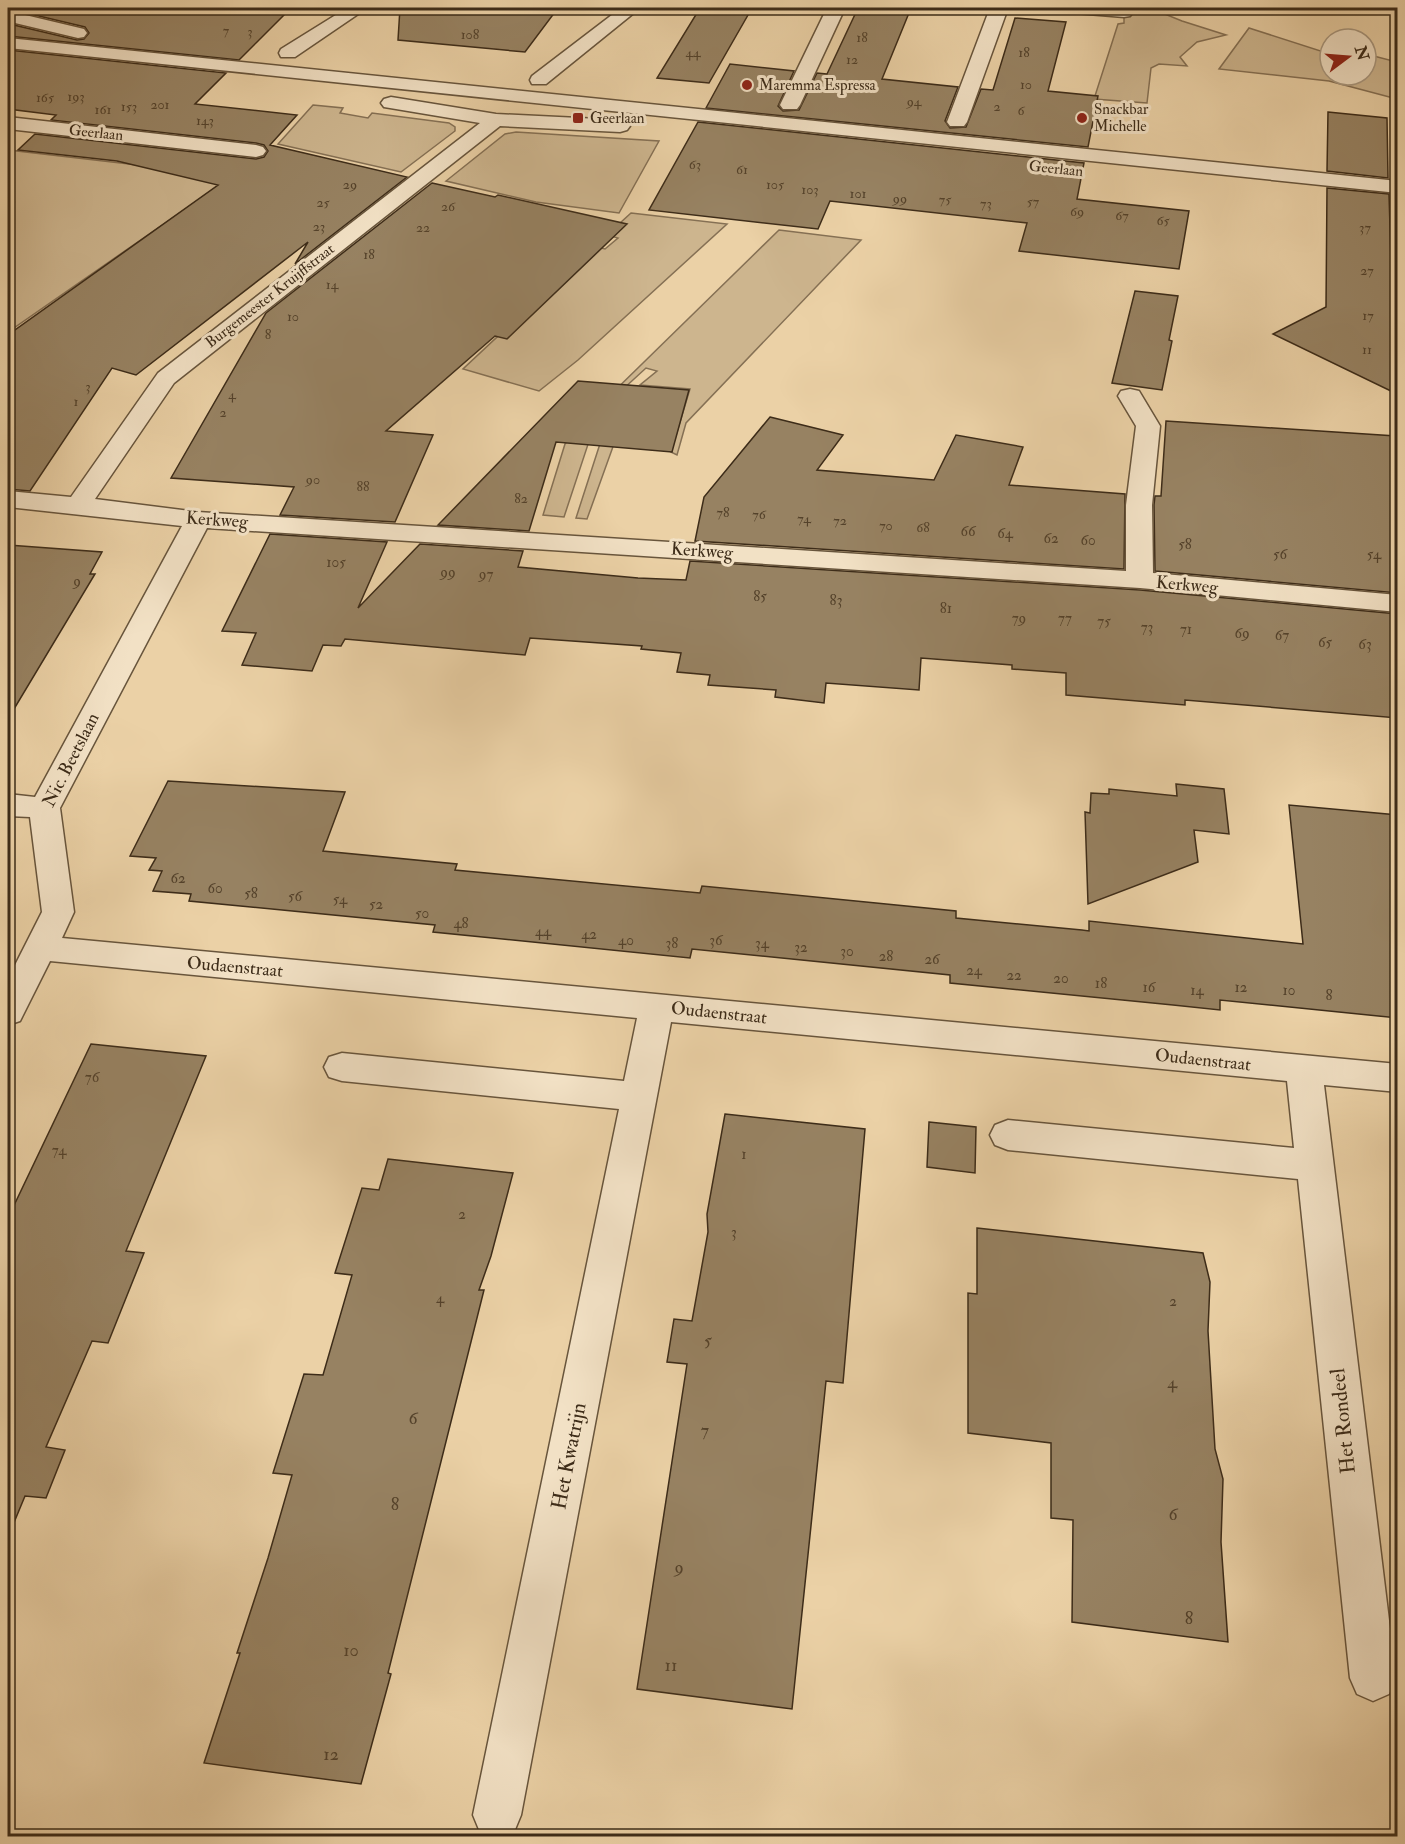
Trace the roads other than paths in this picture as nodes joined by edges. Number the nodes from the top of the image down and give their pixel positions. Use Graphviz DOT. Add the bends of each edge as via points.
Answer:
graph roads {
  1 [pos="358,8"];
  2 [pos="631,8"];
  3 [pos="836,8"];
  4 [pos="999,8"];
  5 [pos="1075,8"];
  6 [pos="1124,12"];
  7 [pos="21,19"];
  8 [pos="129,38"];
  9 [pos="151,40"];
  10 [pos="8,43"];
  11 [pos="46,47"];
  12 [pos="265,51"];
  13 [pos="111,53"];
  14 [pos="288,53"];
  15 [pos="79,70"];
  16 [pos="539,80"];
  17 [pos="373,101"];
  18 [pos="790,105"];
  19 [pos="812,107"];
  20 [pos="496,120"];
  21 [pos="935,120"];
  22 [pos="957,122"];
  23 [pos="8,123"];
  24 [pos="980,124"];
  25 [pos="256,150"];
  26 [pos="1260,153"];
  27 [pos="1316,178"];
  28 [pos="1398,187"];
  29 [pos="1130,396"];
  30 [pos="8,499"];
  31 [pos="78,505"];
  32 [pos="198,520"];
  33 [pos="1140,580"];
  34 [pos="1398,604"];
  35 [pos="8,805"];
  36 [pos="44,808"];
  37 [pos="40,948"];
  38 [pos="657,1007"];
  39 [pos="8,1012"];
  40 [pos="342,1067"];
  41 [pos="1304,1070"];
  42 [pos="1398,1078"];
  43 [pos="640,1097"];
  44 [pos="1008,1135"];
  45 [pos="1314,1165"];
  46 [pos="1372,1678"];
  47 [pos="497,1815"];
  1 -- 14 [label="street"];
  2 -- 16 [label="street"];
  3 -- 18 [label="street"];
  4 -- 22 [label="street"];
  5 -- 6 [label="street"];
  7 -- 8 [label="street" via="67,32"];
  8 -- 9 [label="street"];
  8 -- 13 [label="street"];
  10 -- 11 [label="street, Geerlaan"];
  11 -- 13 [label="street, Geerlaan"];
  11 -- 15 [label="street, Geerlaan"];
  12 -- 14 [label="street"];
  13 -- 27 [label="street, Geerlaan"];
  14 -- 16 [label="street"];
  16 -- 18 [label="street"];
  17 -- 20 [label="street, Geerlaan"];
  18 -- 19 [label="street"];
  20 -- 27 [label="street, Geerlaan" via="673,129 1278,192"];
  20 -- 31 [label="street, Burgemeester Kruijffstraat" via="166,378"];
  21 -- 22 [label="street"];
  22 -- 24 [label="street"];
  23 -- 25 [label="street, Geerlaan"];
  26 -- 27 [label="street, Geerlaan" via="1287,160"];
  27 -- 28 [label="street, Geerlaan"];
  29 -- 33 [label="street" via="1148,426 1139,505"];
  30 -- 31 [label="street, Kerkweg"];
  31 -- 32 [label="street, Kerkweg"];
  32 -- 33 [label="street, Kerkweg"];
  32 -- 36 [label="street, Nic. Beetslaan"];
  33 -- 34 [label="street, Kerkweg"];
  35 -- 36 [label="street"];
  36 -- 37 [label="street, Nic. Beetslaan" via="58,912"];
  37 -- 38 [label="street, Oudaenstraat"];
  37 -- 39 [label="street, Nic. Beetslaan"];
  38 -- 41 [label="street, Oudaenstraat"];
  38 -- 43 [label="street, Het Kwatrijn"];
  40 -- 43 [label="street"];
  41 -- 42 [label="street, Oudaenstraat"];
  41 -- 45 [label="street, Het Rondeel"];
  43 -- 47 [label="street, Het Kwatrijn"];
  44 -- 45 [label="street"];
  45 -- 46 [label="street, Het Rondeel"];
}
